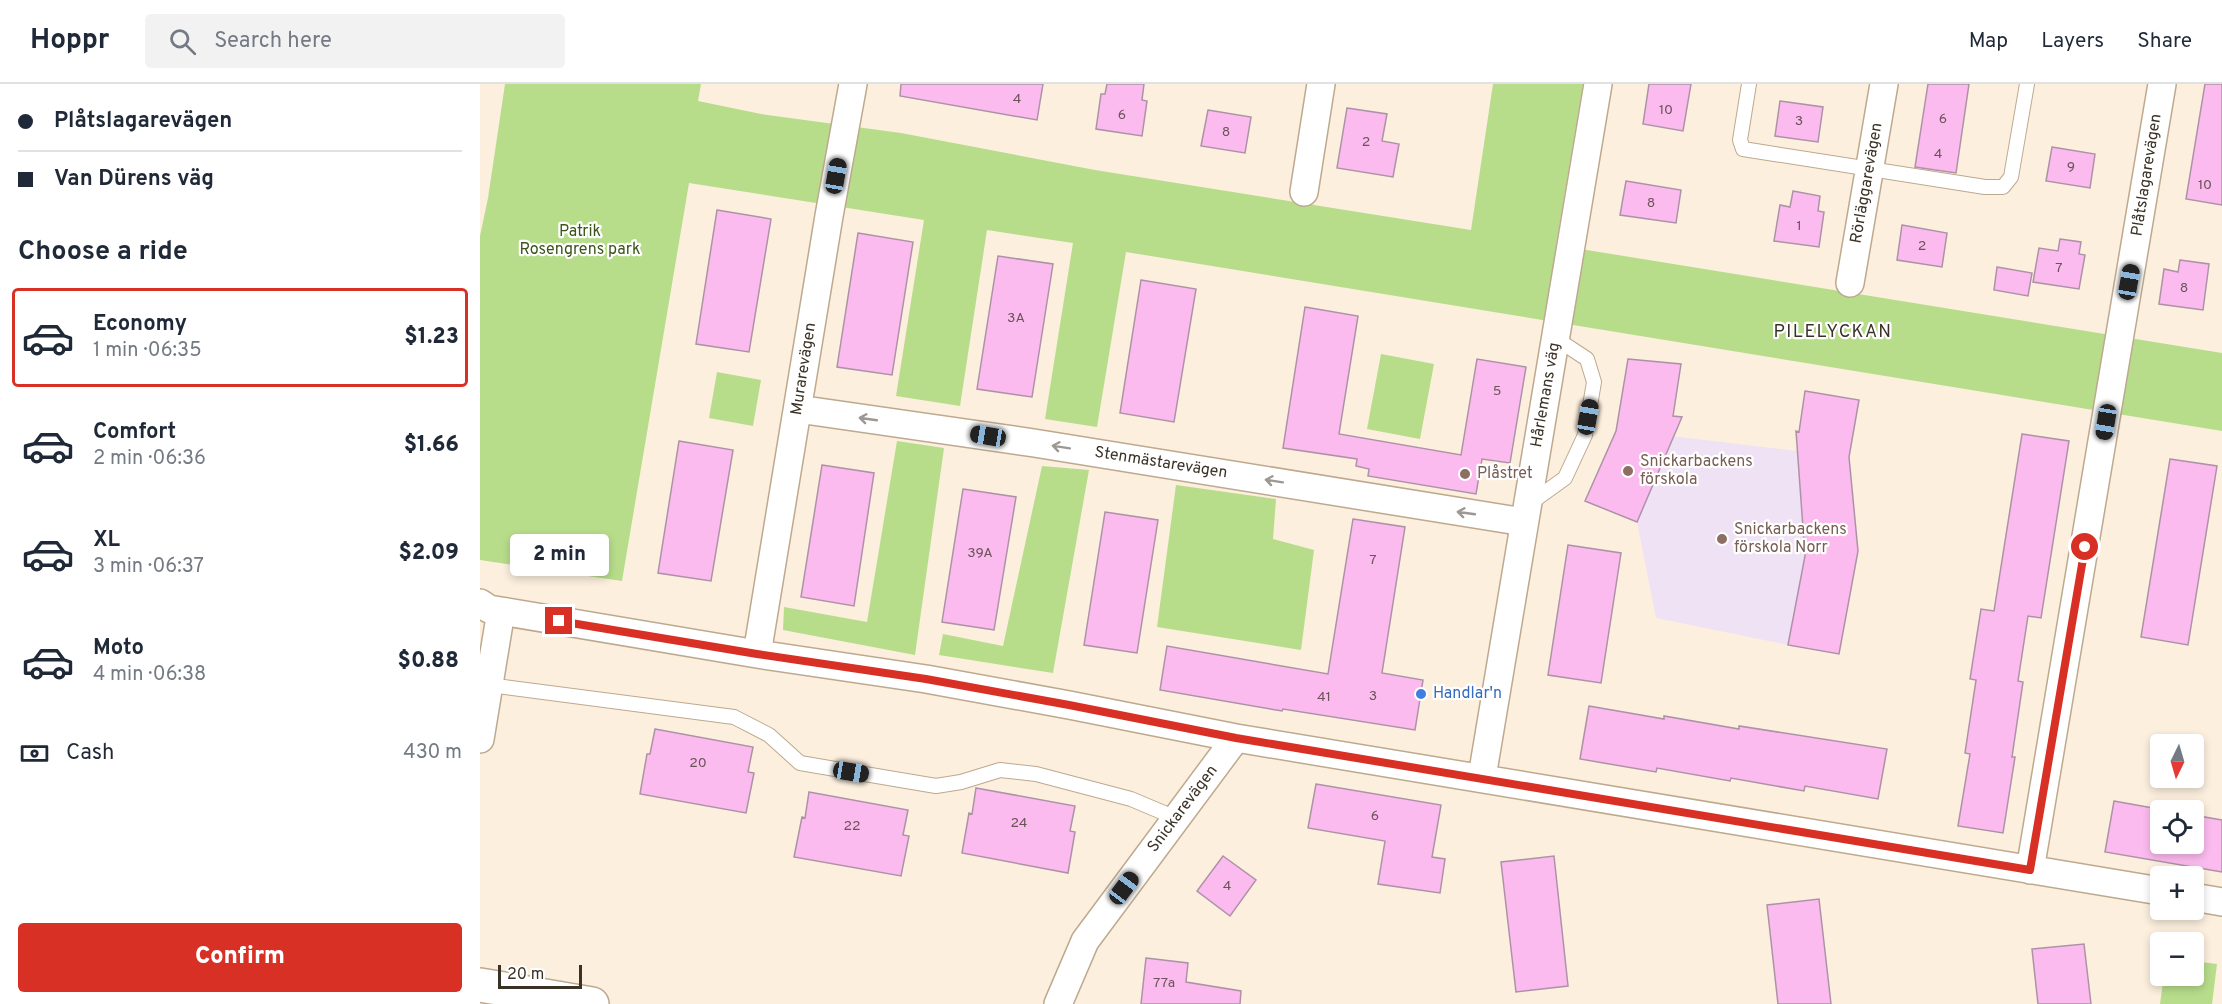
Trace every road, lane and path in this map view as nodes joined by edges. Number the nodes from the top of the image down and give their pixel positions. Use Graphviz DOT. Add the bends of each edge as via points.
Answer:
graph roads {
  1 [pos="853,84"];
  2 [pos="1321,84"];
  3 [pos="1598,84"];
  4 [pos="1749,84"];
  5 [pos="1884,84"];
  6 [pos="2027,84"];
  7 [pos="2162,84"];
  8 [pos="1870,169"];
  9 [pos="1304,192"];
  10 [pos="1850,282"];
  11 [pos="1555,338"];
  12 [pos="798,409"];
  13 [pos="1526,513"];
  14 [pos="498,609"];
  15 [pos="757,654"];
  16 [pos="489,685"];
  17 [pos="1236,738"];
  18 [pos="480,739"];
  19 [pos="1482,777"];
  20 [pos="1176,818"];
  21 [pos="2030,870"];
  22 [pos="2150,889"];
  23 [pos="2204,899"];
  24 [pos="2222,902"];
  25 [pos="480,985"];
  26 [pos="592,1004"];
  27 [pos="1058,1004"];
  1 -- 12 [label="street, Murarevägen"];
  2 -- 9 [label="street"];
  3 -- 11 [label="street, Hårlemans väg"];
  4 -- 8 [label="lane" via="1740,140 1743,149"];
  5 -- 8 [label="street, Rörläggarevägen"];
  6 -- 8 [label="lane" via="2012,177 2002,188"];
  7 -- 21 [label="street, Plåtslagarevägen"];
  8 -- 10 [label="street, Rörläggarevägen"];
  11 -- 13 [label="street, Hårlemans väg"];
  11 -- 13 [label="lane" via="1587,359 1594,382 1585,435 1565,478"];
  13 -- 12 [label="street, Stenmästarevägen, one-way"];
  12 -- 15 [label="street, Murarevägen"];
  13 -- 19 [label="street, Hårlemans väg"];
  14 -- 15 [label="street"];
  14 -- 16 [label="street"];
  15 -- 17 [label="street" via="926,679"];
  16 -- 18 [label="street"];
  16 -- 20 [label="lane" via="734,717 770,735 800,763 830,769 936,786 1000,770 1036,774 1131,799"];
  17 -- 19 [label="street"];
  17 -- 20 [label="street, Snickarevägen"];
  19 -- 21 [label="street"];
  20 -- 27 [label="street, Snickarevägen" via="1085,940"];
  21 -- 22 [label="street"];
  23 -- 24 [label="street"];
  25 -- 26 [label="street"];
}
